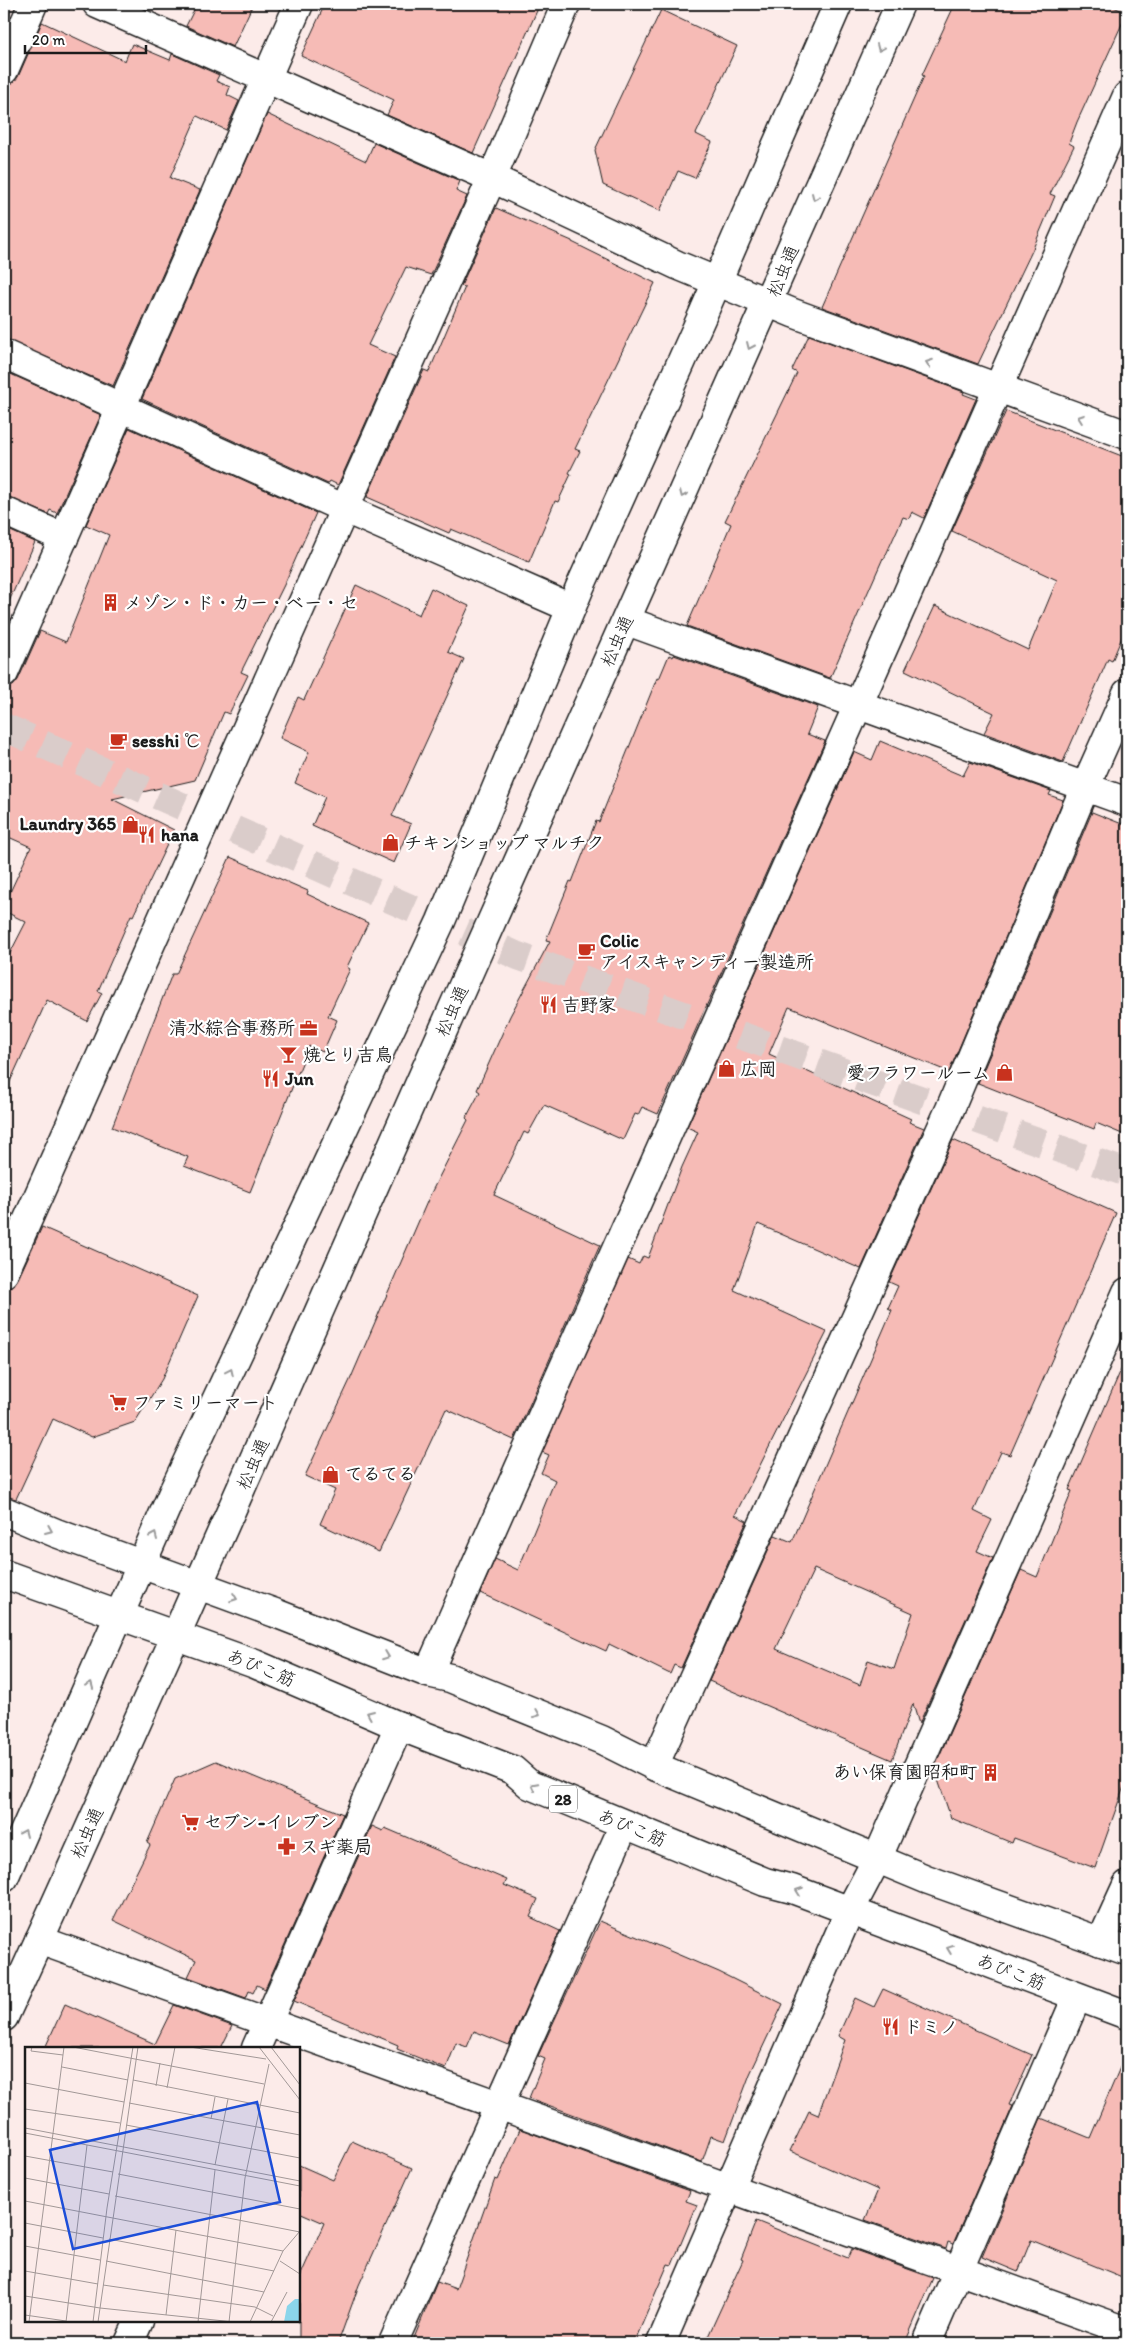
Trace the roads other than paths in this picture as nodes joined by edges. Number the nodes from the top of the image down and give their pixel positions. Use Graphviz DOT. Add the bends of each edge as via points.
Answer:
graph roads {
  1 [pos="34,4"];
  2 [pos="97,4"];
  3 [pos="299,4"];
  4 [pos="566,4"];
  5 [pos="838,4"];
  6 [pos="900,4"];
  7 [pos="4,70"];
  8 [pos="267,78"];
  9 [pos="1127,96"];
  10 [pos="492,178"];
  11 [pos="718,281"];
  12 [pos="769,303"];
  13 [pos="4,354"];
  14 [pos="1000,389"];
  15 [pos="122,408"];
  16 [pos="1127,435"];
  17 [pos="345,509"];
  18 [pos="4,511"];
  19 [pos="64,538"];
  20 [pos="571,608"];
  21 [pos="627,621"];
  22 [pos="4,674"];
  23 [pos="1127,693"];
  24 [pos="857,706"];
  25 [pos="1085,787"];
  26 [pos="1127,802"];
  27 [pos="4,1273"];
  28 [pos="1127,1292"];
  29 [pos="4,1511"];
  30 [pos="142,1564"];
  31 [pos="4,1574"];
  32 [pos="199,1586"];
  33 [pos="120,1616"];
  34 [pos="176,1637"];
  35 [pos="428,1673"];
  36 [pos="399,1726"];
  37 [pos="654,1766"];
  38 [pos="624,1825"];
  39 [pos="877,1859"];
  40 [pos="4,1878"];
  41 [pos="1127,1885"];
  42 [pos="849,1912"];
  43 [pos="39,1940"];
  44 [pos="1101,1942"];
  45 [pos="1127,1951"];
  46 [pos="1077,1997"];
  47 [pos="1127,2015"];
  48 [pos="4,2017"];
  49 [pos="268,2022"];
  50 [pos="256,2047"];
  51 [pos="499,2105"];
  52 [pos="727,2187"];
  53 [pos="960,2271"];
  54 [pos="139,2322"];
  55 [pos="1127,2331"];
  56 [pos="129,2343"];
  57 [pos="393,2343"];
  58 [pos="661,2343"];
  59 [pos="926,2343"];
  1 -- 7 [label="street"];
  2 -- 8 [label="street"];
  3 -- 8 [label="street"];
  4 -- 10 [label="street"];
  5 -- 11 [label="street"];
  6 -- 12 [label="street, 松虫通, one-way"];
  8 -- 10 [label="street"];
  8 -- 15 [label="street"];
  9 -- 14 [label="street"];
  10 -- 11 [label="street"];
  10 -- 17 [label="street"];
  11 -- 12 [label="street"];
  11 -- 20 [label="street"];
  14 -- 12 [label="street, one-way"];
  12 -- 21 [label="street, 松虫通, one-way"];
  13 -- 15 [label="street"];
  16 -- 14 [label="street, one-way"];
  14 -- 24 [label="street"];
  15 -- 17 [label="street"];
  15 -- 19 [label="street"];
  17 -- 20 [label="street"];
  17 -- 27 [label="street"];
  18 -- 19 [label="street"];
  19 -- 22 [label="street"];
  30 -- 20 [label="street, one-way" via="441,921"];
  21 -- 24 [label="street"];
  21 -- 32 [label="street, 松虫通" via="476,954"];
  23 -- 25 [label="street"];
  24 -- 25 [label="street"];
  24 -- 35 [label="street"];
  25 -- 26 [label="street"];
  25 -- 37 [label="street" via="950,1109"];
  28 -- 39 [label="street"];
  29 -- 30 [label="street, one-way"];
  30 -- 32 [label="street"];
  30 -- 33 [label="street"];
  31 -- 33 [label="street, あびこ筋 / 28"];
  32 -- 34 [label="street, 松虫通"];
  32 -- 35 [label="street, one-way"];
  33 -- 34 [label="street, あびこ筋 / 28"];
  40 -- 33 [label="street, one-way"];
  36 -- 34 [label="street, あびこ筋 / 28, one-way" via="255,1664"];
  34 -- 43 [label="street, 松虫通"];
  35 -- 37 [label="street, one-way" via="450,1678 602,1740"];
  38 -- 36 [label="street, あびこ筋 / 28, one-way" via="530,1785 513,1770"];
  36 -- 49 [label="street"];
  37 -- 39 [label="street"];
  42 -- 38 [label="street, あびこ筋 / 28, one-way"];
  38 -- 51 [label="street"];
  39 -- 42 [label="street"];
  39 -- 44 [label="street"];
  41 -- 44 [label="street"];
  46 -- 42 [label="street, あびこ筋 / 28, one-way"];
  42 -- 52 [label="street"];
  43 -- 48 [label="street, 松虫通"];
  43 -- 49 [label="street"];
  44 -- 45 [label="street"];
  46 -- 47 [label="street, あびこ筋 / 28"];
  46 -- 53 [label="street"];
  49 -- 50 [label="street"];
  49 -- 51 [label="street"];
  51 -- 52 [label="street"];
  51 -- 57 [label="street"];
  52 -- 53 [label="street"];
  52 -- 58 [label="street"];
  53 -- 55 [label="street"];
  53 -- 59 [label="street"];
  54 -- 56 [label="street"];
}
